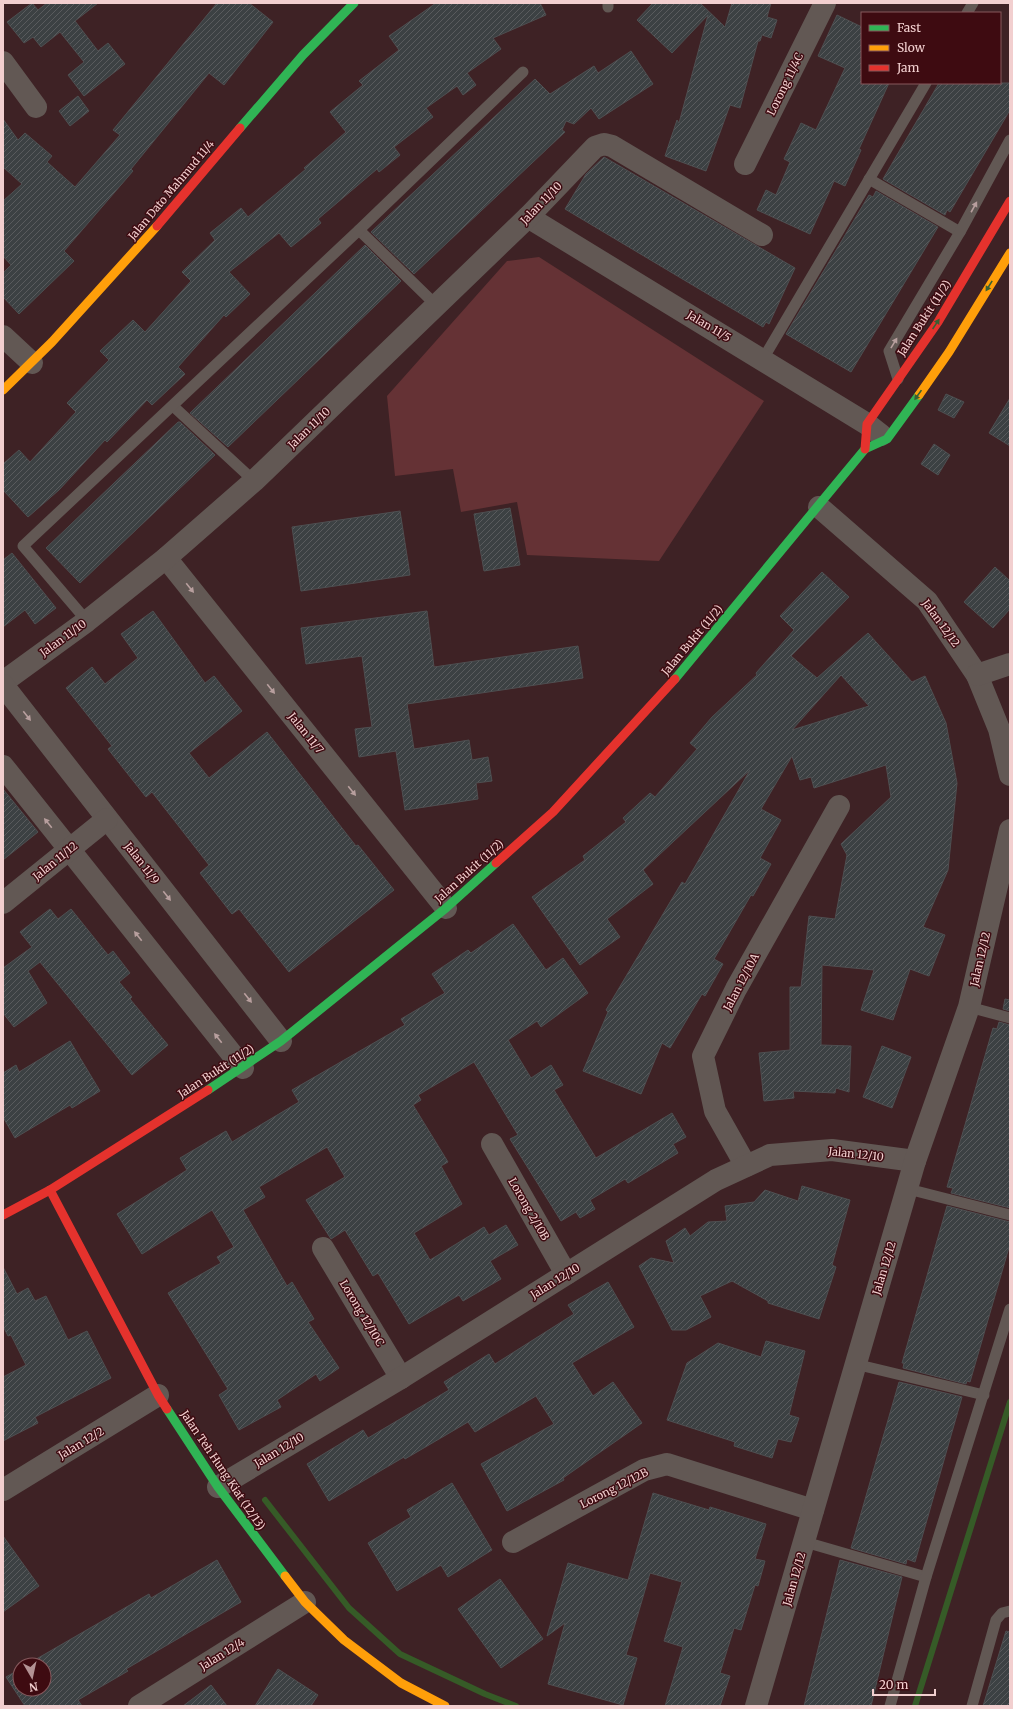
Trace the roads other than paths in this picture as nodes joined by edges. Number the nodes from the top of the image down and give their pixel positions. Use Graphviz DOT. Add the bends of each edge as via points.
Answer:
graph roads {
  1 [pos="354,3"];
  2 [pos="825,3"];
  3 [pos="973,3"];
  4 [pos="968,12"];
  5 [pos="3,62"];
  6 [pos="523,72"];
  7 [pos="925,84"];
  8 [pos="36,107"];
  9 [pos="1010,140"];
  10 [pos="746,164"];
  11 [pos="869,179"];
  12 [pos="1010,201"];
  13 [pos="528,217"];
  14 [pos="359,230"];
  15 [pos="960,232"];
  16 [pos="762,235"];
  17 [pos="1010,253"];
  18 [pos="437,306"];
  19 [pos="3,336"];
  20 [pos="763,359"];
  21 [pos="32,363"];
  22 [pos="898,380"];
  23 [pos="3,390"];
  24 [pos="173,406"];
  25 [pos="867,424"];
  26 [pos="887,439"];
  27 [pos="865,449"];
  28 [pos="254,481"];
  29 [pos="818,508"];
  30 [pos="166,558"];
  31 [pos="87,621"];
  32 [pos="1010,664"];
  33 [pos="977,675"];
  34 [pos="3,682"];
  35 [pos="3,686"];
  36 [pos="3,766"];
  37 [pos="1010,775"];
  38 [pos="839,806"];
  39 [pos="107,819"];
  40 [pos="1010,830"];
  41 [pos="69,850"];
  42 [pos="3,903"];
  43 [pos="446,908"];
  44 [pos="969,1007"];
  45 [pos="1010,1018"];
  46 [pos="281,1041"];
  47 [pos="243,1068"];
  48 [pos="492,1144"];
  49 [pos="915,1161"];
  50 [pos="746,1166"];
  51 [pos="908,1188"];
  52 [pos="50,1190"];
  53 [pos="3,1215"];
  54 [pos="1010,1215"];
  55 [pos="323,1248"];
  56 [pos="566,1274"];
  57 [pos="1010,1309"];
  58 [pos="856,1364"];
  59 [pos="401,1378"];
  60 [pos="984,1395"];
  61 [pos="158,1396"];
  62 [pos="218,1487"];
  63 [pos="3,1490"];
  64 [pos="813,1510"];
  65 [pos="513,1542"];
  66 [pos="805,1542"];
  67 [pos="926,1577"];
  68 [pos="305,1602"];
  69 [pos="1010,1611"];
  70 [pos="139,1706"];
  71 [pos="445,1706"];
  72 [pos="756,1706"];
  73 [pos="890,1706"];
  74 [pos="972,1706"];
  1 -- 21 [label="street, Jalan Dato Mahmud 11/4" via="261,101 161,221"];
  2 -- 10 [label="street, Lorong 11/4C"];
  3 -- 4 [label="lane"];
  5 -- 8 [label="street"];
  6 -- 14 [label="lane"];
  7 -- 11 [label="lane"];
  15 -- 9 [label="lane, one-way"];
  11 -- 15 [label="lane"];
  11 -- 20 [label="lane"];
  22 -- 12 [label="street, Jalan Bukit (11/2), one-way" via="938,322"];
  13 -- 16 [label="street, Jalan 11/10" via="592,149 604,144 612,146"];
  13 -- 18 [label="street, Jalan 11/10"];
  13 -- 20 [label="street, Jalan 11/5"];
  14 -- 18 [label="lane"];
  14 -- 24 [label="lane"];
  22 -- 15 [label="lane, one-way" via="889,351"];
  17 -- 26 [label="street, one-way" via="949,352"];
  18 -- 28 [label="street, Jalan 11/10"];
  19 -- 21 [label="street"];
  20 -- 25 [label="street, Jalan 11/5"];
  21 -- 23 [label="street, Jalan Dato Mahmud 11/4"];
  22 -- 25 [label="street, Jalan Bukit (11/2)"];
  24 -- 28 [label="lane"];
  24 -- 31 [label="lane" via="23,546"];
  25 -- 26 [label="street, Jalan 11/5"];
  25 -- 27 [label="street"];
  26 -- 27 [label="street, Jalan Bukit (11/2)"];
  27 -- 29 [label="street, Jalan Bukit (11/2)"];
  28 -- 30 [label="street, Jalan 11/10"];
  29 -- 33 [label="street, Jalan 12/12" via="927,601"];
  29 -- 43 [label="street, Jalan Bukit (11/2)" via="678,675 553,812"];
  30 -- 31 [label="street, Jalan 11/10"];
  30 -- 43 [label="street, Jalan 11/7, one-way"];
  31 -- 34 [label="street, Jalan 11/10"];
  32 -- 33 [label="street"];
  33 -- 37 [label="street, Jalan 12/12" via="999,728"];
  35 -- 39 [label="street, Jalan 11/9, one-way"];
  41 -- 36 [label="street, one-way"];
  38 -- 50 [label="street, Jalan 12/10A" via="736,988 703,1056 715,1111"];
  39 -- 41 [label="street, Jalan 11/12"];
  39 -- 46 [label="street, Jalan 11/9, one-way"];
  40 -- 44 [label="street, Jalan 12/12"];
  41 -- 42 [label="street, Jalan 11/12"];
  47 -- 41 [label="street, one-way"];
  43 -- 46 [label="street, Jalan Bukit (11/2)"];
  44 -- 45 [label="lane"];
  44 -- 49 [label="street, Jalan 12/12"];
  46 -- 47 [label="street, Jalan Bukit (11/2)"];
  47 -- 52 [label="street, Jalan Bukit (11/2)"];
  48 -- 56 [label="street, Lorong 2/10B"];
  49 -- 50 [label="street, Jalan 12/10" via="832,1150 770,1155"];
  49 -- 51 [label="street, Jalan 12/12"];
  50 -- 56 [label="street, Jalan 12/10" via="703,1188"];
  51 -- 54 [label="lane"];
  51 -- 58 [label="street, Jalan 12/12"];
  52 -- 53 [label="street, Jalan Bukit (11/2)"];
  52 -- 61 [label="street, Jalan Teh Hung Kiat (12/13)"];
  55 -- 59 [label="street, Lorong 12/10C"];
  56 -- 59 [label="street, Jalan 12/10"];
  57 -- 60 [label="lane"];
  58 -- 60 [label="lane"];
  58 -- 64 [label="street, Jalan 12/12"];
  59 -- 62 [label="street, Jalan 12/10"];
  60 -- 67 [label="lane"];
  61 -- 62 [label="street, Jalan Teh Hung Kiat (12/13)"];
  61 -- 63 [label="street, Jalan 12/2"];
  62 -- 68 [label="street, Jalan Teh Hung Kiat (12/13)"];
  64 -- 65 [label="street, Lorong 12/12B" via="667,1464 644,1470"];
  64 -- 66 [label="street, Jalan 12/12"];
  66 -- 67 [label="lane"];
  66 -- 72 [label="street, Jalan 12/12"];
  67 -- 73 [label="lane"];
  68 -- 70 [label="street, Jalan 12/4"];
  68 -- 71 [label="street, Jalan Teh Hung Kiat (12/13)" via="344,1640 401,1682"];
  69 -- 74 [label="lane" via="996,1620"];
}
